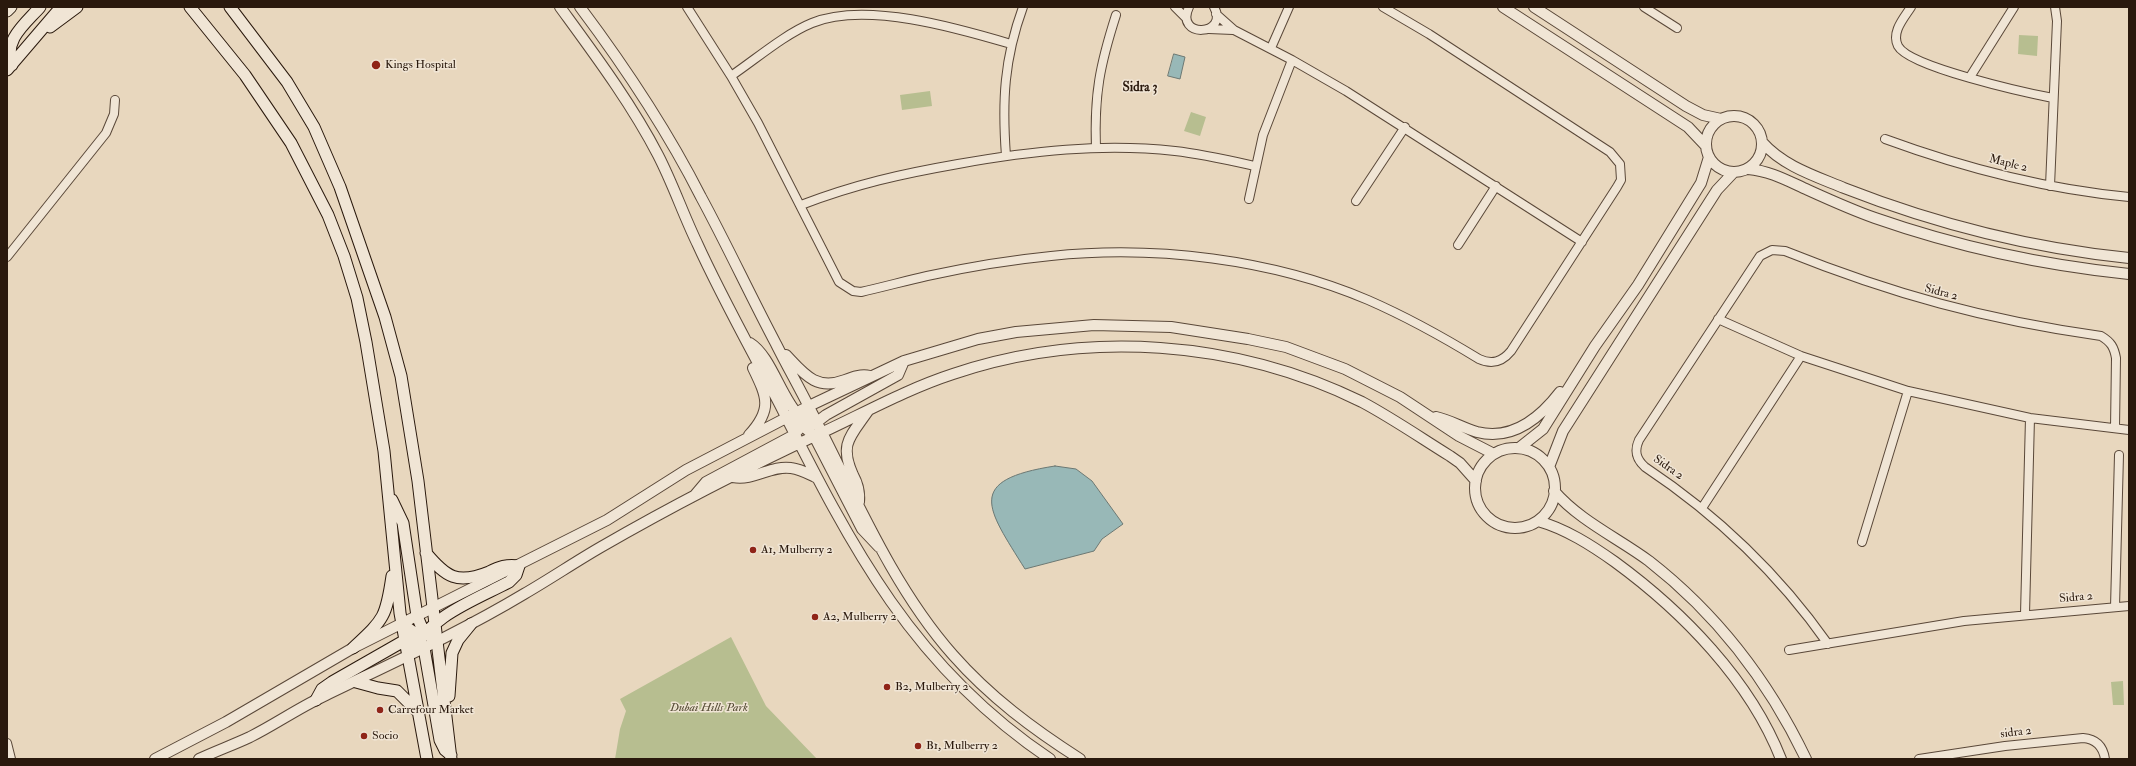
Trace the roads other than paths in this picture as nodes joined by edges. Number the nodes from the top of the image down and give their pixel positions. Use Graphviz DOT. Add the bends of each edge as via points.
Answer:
graph roads {
  1 [pos="11,7"];
  2 [pos="40,7"];
  3 [pos="61,7"];
  4 [pos="78,7"];
  5 [pos="183,7"];
  6 [pos="190,7"];
  7 [pos="230,7"];
  8 [pos="560,7"];
  9 [pos="580,7"];
  10 [pos="687,7"];
  11 [pos="1023,7"];
  12 [pos="1175,7"];
  13 [pos="1189,7"];
  14 [pos="1289,7"];
  15 [pos="1383,7"];
  16 [pos="1502,7"];
  17 [pos="1534,7"];
  18 [pos="1644,7"];
  19 [pos="1911,7"];
  20 [pos="2014,7"];
  21 [pos="2055,7"];
  22 [pos="1215,10"];
  23 [pos="7,11"];
  24 [pos="1116,14"];
  25 [pos="198,16"];
  26 [pos="1186,18"];
  27 [pos="1677,28"];
  28 [pos="1209,29"];
  29 [pos="1234,30"];
  30 [pos="33,39"];
  31 [pos="1011,44"];
  32 [pos="1271,48"];
  33 [pos="1292,60"];
  34 [pos="10,68"];
  35 [pos="731,76"];
  36 [pos="1970,77"];
  37 [pos="2054,98"];
  38 [pos="115,100"];
  39 [pos="1721,119"];
  40 [pos="1405,127"];
  41 [pos="1885,139"];
  42 [pos="1762,142"];
  43 [pos="1706,146"];
  44 [pos="1096,148"];
  45 [pos="1006,156"];
  46 [pos="1709,157"];
  47 [pos="1255,166"];
  48 [pos="1748,169"];
  49 [pos="1733,173"];
  50 [pos="1496,186"];
  51 [pos="2050,186"];
  52 [pos="2129,197"];
  53 [pos="1249,199"];
  54 [pos="1356,201"];
  55 [pos="801,205"];
  56 [pos="1582,242"];
  57 [pos="1458,245"];
  58 [pos="7,257"];
  59 [pos="2129,258"];
  60 [pos="2129,274"];
  61 [pos="1718,319"];
  62 [pos="747,342"];
  63 [pos="776,345"];
  64 [pos="1801,356"];
  65 [pos="904,361"];
  66 [pos="871,376"];
  67 [pos="1575,379"];
  68 [pos="1908,391"];
  69 [pos="809,406"];
  70 [pos="868,410"];
  71 [pos="796,413"];
  72 [pos="1426,415"];
  73 [pos="786,418"];
  74 [pos="2030,418"];
  75 [pos="812,428"];
  76 [pos="2115,428"];
  77 [pos="2129,430"];
  78 [pos="796,439"];
  79 [pos="744,440"];
  80 [pos="1519,448"];
  81 [pos="1494,454"];
  82 [pos="2119,455"];
  83 [pos="1549,467"];
  84 [pos="732,477"];
  85 [pos="815,477"];
  86 [pos="1476,481"];
  87 [pos="1554,491"];
  88 [pos="390,496"];
  89 [pos="694,496"];
  90 [pos="859,504"];
  91 [pos="1702,508"];
  92 [pos="1538,521"];
  93 [pos="1862,542"];
  94 [pos="883,549"];
  95 [pos="425,552"];
  96 [pos="394,558"];
  97 [pos="519,566"];
  98 [pos="2129,606"];
  99 [pos="2115,607"];
  100 [pos="432,609"];
  101 [pos="2025,614"];
  102 [pos="417,616"];
  103 [pos="434,622"];
  104 [pos="402,624"];
  105 [pos="471,624"];
  106 [pos="421,636"];
  107 [pos="405,641"];
  108 [pos="436,641"];
  109 [pos="1828,644"];
  110 [pos="353,648"];
  111 [pos="1789,650"];
  112 [pos="407,656"];
  113 [pos="356,682"];
  114 [pos="316,700"];
  115 [pos="446,706"];
  116 [pos="418,712"];
  117 [pos="7,743"];
  118 [pos="451,757"];
  119 [pos="11,759"];
  120 [pos="155,759"];
  121 [pos="199,759"];
  122 [pos="427,759"];
  123 [pos="1050,759"];
  124 [pos="1080,759"];
  125 [pos="1781,759"];
  126 [pos="1806,759"];
  127 [pos="1919,759"];
  128 [pos="2105,759"];
  1 -- 23 [label="main road"];
  2 -- 34 [label="main road" via="11,42"];
  3 -- 30 [label="main road"];
  4 -- 30 [label="main road"];
  5 -- 25 [label="main road"];
  6 -- 25 [label="main road"];
  7 -- 95 [label="main road" via="302,104 325,151 345,202 385,317 401,376 418,481"];
  8 -- 62 [label="street" via="598,60 657,154 698,246"];
  9 -- 63 [label="street" via="670,141 701,195"];
  10 -- 35 [label="street"];
  11 -- 31 [label="street"];
  12 -- 26 [label="street"];
  13 -- 26 [label="street"];
  14 -- 32 [label="street"];
  15 -- 56 [label="street" via="1429,34 1616,157 1620,164 1621,180"];
  16 -- 43 [label="street" via="1683,124"];
  17 -- 39 [label="street" via="1694,111"];
  18 -- 27 [label="street"];
  19 -- 36 [label="street" via="1896,31 1896,38 1903,51 1927,63"];
  20 -- 36 [label="street"];
  21 -- 37 [label="street" via="2057,21"];
  22 -- 28 [label="street" via="1215,22"];
  22 -- 29 [label="street"];
  24 -- 44 [label="street" via="1097,87"];
  25 -- 88 [label="main road" via="269,108 301,160 328,215 357,298"];
  26 -- 28 [label="street" via="1192,28 1204,31"];
  28 -- 29 [label="street"];
  29 -- 32 [label="street"];
  30 -- 34 [label="main road"];
  31 -- 35 [label="street" via="902,18 855,13 812,23"];
  31 -- 45 [label="street" via="1003,99"];
  32 -- 33 [label="street"];
  33 -- 40 [label="street"];
  33 -- 47 [label="street" via="1268,121"];
  35 -- 55 [label="street"];
  36 -- 37 [label="street"];
  37 -- 51 [label="street"];
  38 -- 58 [label="street" via="114,114 106,133"];
  39 -- 42 [label="street" via="1737,116 1751,122 1761,134"];
  39 -- 43 [label="street" via="1710,130"];
  40 -- 50 [label="street"];
  40 -- 54 [label="street"];
  41 -- 51 [label="street, Maple 2" via="1972,168"];
  42 -- 48 [label="street" via="1759,158"];
  42 -- 59 [label="street" via="1776,156 1792,166 1923,217 2008,240"];
  43 -- 46 [label="street"];
  44 -- 45 [label="street"];
  44 -- 47 [label="street" via="1174,151"];
  45 -- 55 [label="street" via="893,175 842,189"];
  46 -- 49 [label="street" via="1719,168"];
  46 -- 67 [label="street" via="1705,175 1697,192"];
  47 -- 53 [label="street"];
  48 -- 49 [label="street"];
  48 -- 60 [label="street" via="1775,174 1874,218 1962,245 2049,264"];
  49 -- 83 [label="street" via="1714,195 1563,431"];
  50 -- 56 [label="street"];
  50 -- 57 [label="street"];
  51 -- 52 [label="street, Maple 2"];
  55 -- 56 [label="street" via="839,282 853,292 930,275 1053,256 1120,252 1187,256 1253,267 1327,285 1405,317 1479,359 1493,362 1500,361 1511,351"];
  61 -- 64 [label="street"];
  61 -- 76 [label="street, Sidra 2" via="1760,256 1778,250 1882,288 1932,303 2011,322 2101,336 2109,341 2116,358"];
  61 -- 91 [label="street, Sidra 2" via="1636,447 1639,462"];
  62 -- 71 [label="street" via="759,350"];
  62 -- 73 [label="street"];
  62 -- 79 [label="street" via="748,357 763,389 766,403 762,419"];
  63 -- 66 [label="street" via="806,376 816,382 826,384 856,376"];
  63 -- 69 [label="street"];
  64 -- 68 [label="street"];
  64 -- 91 [label="street"];
  65 -- 66 [label="street"];
  65 -- 72 [label="street" via="978,339 1016,332 1094,325 1171,328 1248,339 1316,357 1373,382"];
  65 -- 75 [label="street" via="898,375 826,414"];
  66 -- 69 [label="street"];
  67 -- 72 [label="street" via="1531,423 1505,432 1478,432"];
  67 -- 80 [label="street" via="1543,429"];
  68 -- 74 [label="street"];
  68 -- 93 [label="street"];
  69 -- 71 [label="street"];
  69 -- 75 [label="street"];
  70 -- 75 [label="street"];
  70 -- 86 [label="street" via="952,374 1020,356 1093,347 1175,349 1261,364 1334,390 1383,414 1450,456"];
  70 -- 90 [label="street" via="846,447 846,459 859,488"];
  71 -- 73 [label="street"];
  71 -- 75 [label="street"];
  72 -- 81 [label="street"];
  73 -- 75 [label="street"];
  73 -- 78 [label="street"];
  73 -- 79 [label="street"];
  74 -- 76 [label="street"];
  74 -- 101 [label="street"];
  75 -- 78 [label="street"];
  75 -- 90 [label="street"];
  75 -- 94 [label="street" via="862,529"];
  76 -- 77 [label="street"];
  78 -- 84 [label="street"];
  78 -- 85 [label="street"];
  78 -- 89 [label="street" via="706,482"];
  79 -- 97 [label="street" via="680,474 607,520"];
  80 -- 81 [label="street" via="1506,449"];
  80 -- 83 [label="street" via="1536,454"];
  81 -- 86 [label="street" via="1482,465"];
  82 -- 99 [label="street"];
  83 -- 87 [label="street"];
  84 -- 85 [label="street" via="749,478 789,467"];
  84 -- 89 [label="street"];
  85 -- 123 [label="street" via="870,573 923,645 949,675 986,710"];
  86 -- 92 [label="street" via="1478,503 1486,515 1497,524 1525,526"];
  87 -- 92 [label="street" via="1552,503"];
  87 -- 126 [label="street" via="1574,511 1662,571 1712,618 1770,693"];
  88 -- 96 [label="main road"];
  88 -- 102 [label="main road" via="403,523"];
  89 -- 105 [label="street" via="601,547"];
  90 -- 94 [label="street"];
  91 -- 109 [label="street, Sidra 2" via="1738,538 1770,571"];
  92 -- 125 [label="street" via="1566,531 1606,556 1670,606 1738,683 1758,714"];
  94 -- 124 [label="street" via="919,611 970,673 1010,710"];
  95 -- 97 [label="main road" via="446,574 461,579 477,577 502,566"];
  95 -- 100 [label="main road"];
  96 -- 104 [label="main road"];
  96 -- 110 [label="main road" via="386,610 377,625"];
  97 -- 100 [label="street"];
  97 -- 103 [label="main road" via="516,575 509,582"];
  98 -- 99 [label="street, Sidra 2"];
  99 -- 101 [label="street, Sidra 2"];
  100 -- 102 [label="street"];
  100 -- 103 [label="main road"];
  100 -- 106 [label="main road"];
  101 -- 109 [label="street, Sidra 2" via="1926,626"];
  102 -- 104 [label="street"];
  102 -- 106 [label="main road"];
  103 -- 106 [label="main road"];
  103 -- 108 [label="main road"];
  104 -- 106 [label="main road"];
  104 -- 107 [label="main road"];
  104 -- 110 [label="street"];
  105 -- 108 [label="street"];
  105 -- 115 [label="main road" via="458,640 452,653 449,670 450,690"];
  106 -- 107 [label="main road"];
  106 -- 108 [label="main road"];
  106 -- 112 [label="main road"];
  106 -- 118 [label="main road" via="440,740"];
  107 -- 112 [label="main road"];
  107 -- 114 [label="main road" via="332,682 322,689"];
  108 -- 115 [label="main road"];
  109 -- 111 [label="street, Sidra 2"];
  110 -- 120 [label="street" via="226,722"];
  112 -- 113 [label="street"];
  112 -- 116 [label="main road"];
  113 -- 114 [label="street"];
  113 -- 116 [label="main road" via="397,691"];
  114 -- 121 [label="street" via="247,738"];
  115 -- 118 [label="main road"];
  116 -- 122 [label="main road"];
  117 -- 119 [label="street"];
  127 -- 128 [label="street, sidra 2" via="2083,738 2098,743"];
}
